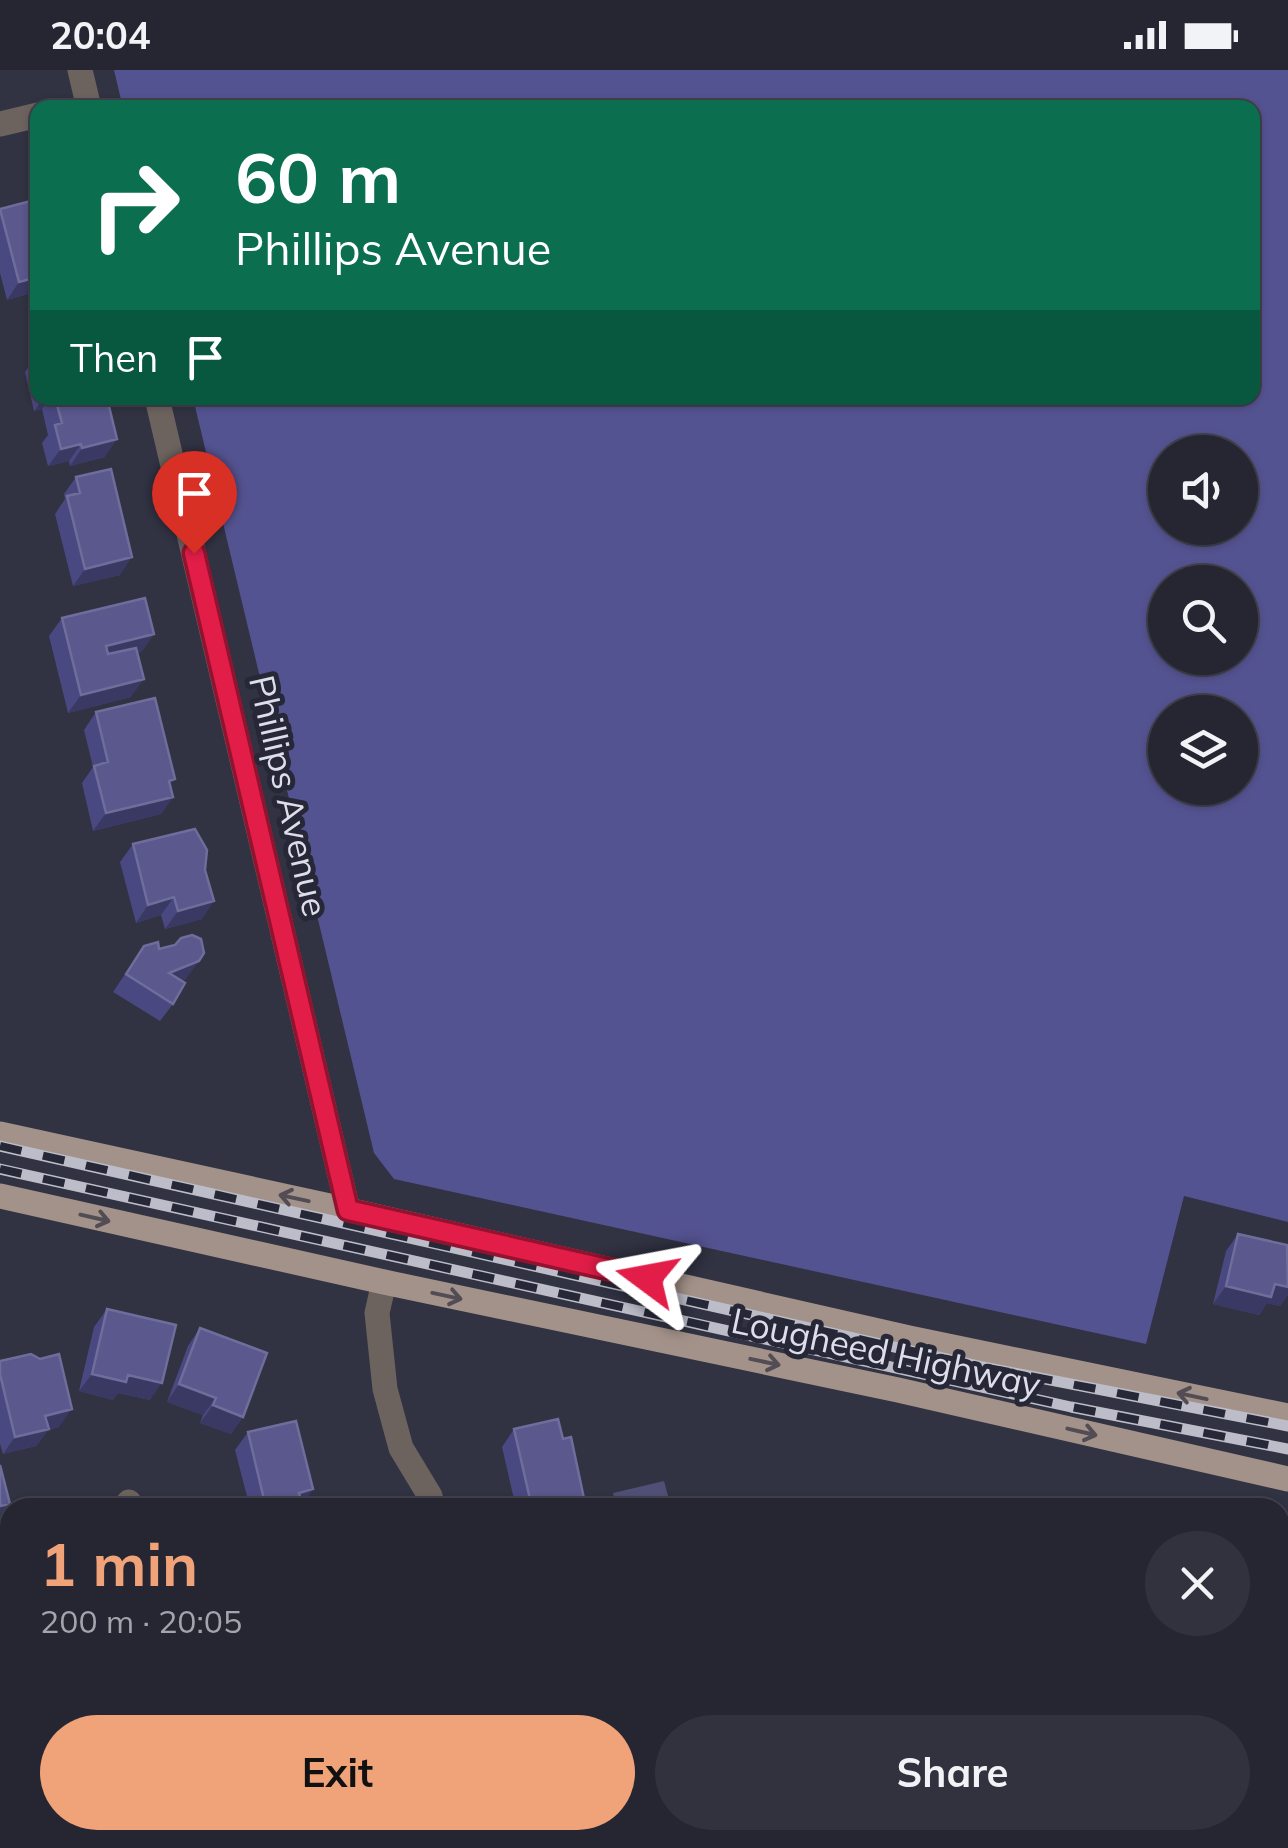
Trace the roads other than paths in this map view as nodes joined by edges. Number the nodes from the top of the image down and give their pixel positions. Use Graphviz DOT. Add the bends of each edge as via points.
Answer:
graph roads {
  1 [pos="80,70"];
  2 [pos="82,100"];
  3 [pos="30,117"];
  4 [pos="0,124"];
  5 [pos="160,405"];
  6 [pos="0,1134"];
  7 [pos="0,1196"];
  8 [pos="348,1210"];
  9 [pos="384,1282"];
  10 [pos="1288,1416"];
  11 [pos="1288,1479"];
  12 [pos="430,1498"];
  1 -- 2 [label="street"];
  3 -- 4 [label="street"];
  5 -- 8 [label="street, Phillips Avenue"];
  8 -- 6 [label="main road, Lougheed Highway, one-way"];
  7 -- 9 [label="main road, Lougheed Highway, one-way"];
  10 -- 8 [label="main road, Lougheed Highway, one-way"];
  9 -- 11 [label="main road, Lougheed Highway, one-way"];
  9 -- 12 [label="street" via="378,1313 385,1388 401,1448"];
}
